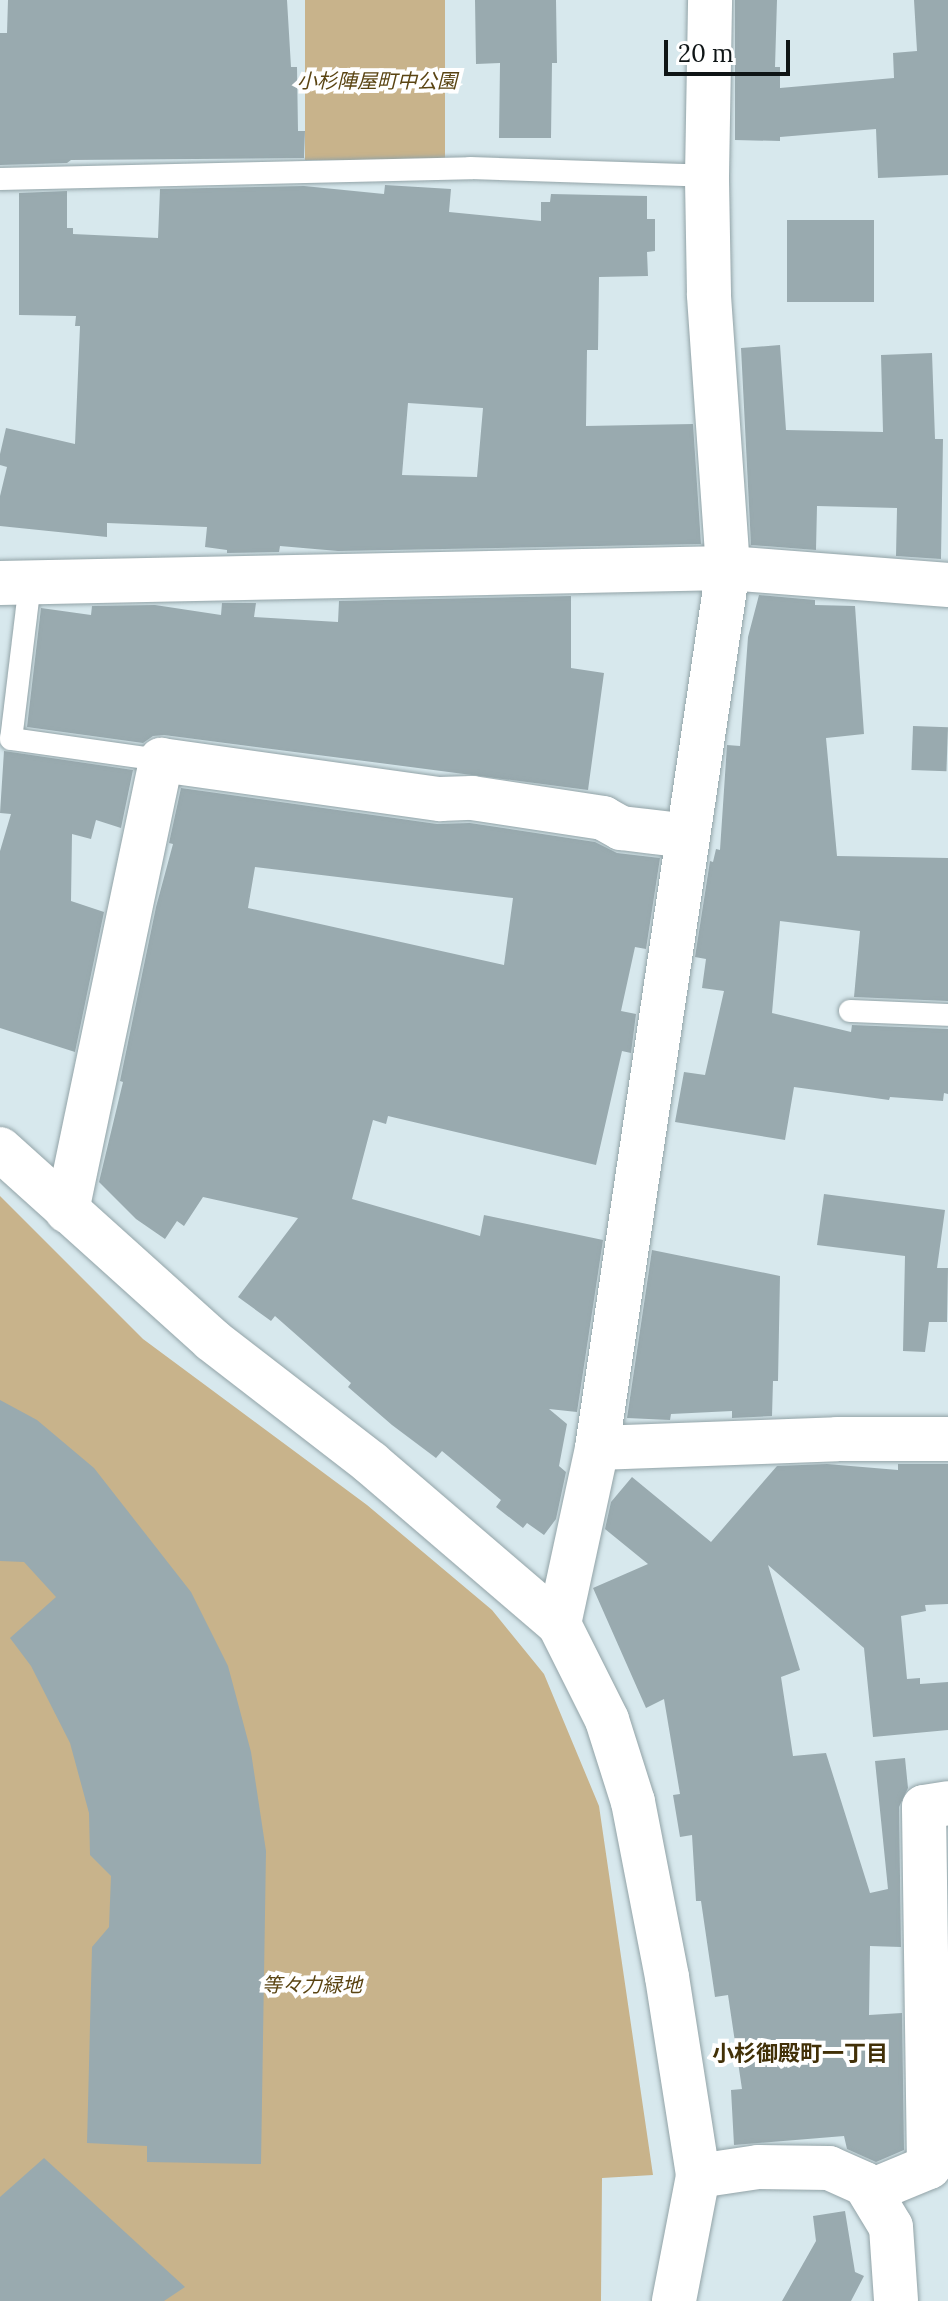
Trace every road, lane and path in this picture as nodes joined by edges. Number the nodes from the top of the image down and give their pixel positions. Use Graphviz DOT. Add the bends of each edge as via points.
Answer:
graph roads {
  1 [pos="710,0"];
  2 [pos="707,176"];
  3 [pos="0,179"];
  4 [pos="728,568"];
  5 [pos="15,583"];
  6 [pos="948,585"];
  7 [pos="161,760"];
  8 [pos="688,836"];
  9 [pos="850,1011"];
  10 [pos="948,1015"];
  11 [pos="0,1149"];
  12 [pos="67,1211"];
  13 [pos="948,1439"];
  14 [pos="597,1448"];
  15 [pos="559,1624"];
  16 [pos="948,1803"];
  17 [pos="698,2176"];
  18 [pos="871,2191"];
  19 [pos="674,2301"];
  20 [pos="896,2301"];
  1 -- 2 [label="street"];
  2 -- 3 [label="lane" via="470,168"];
  2 -- 4 [label="street" via="709,294"];
  4 -- 5 [label="street"];
  4 -- 6 [label="street"];
  4 -- 8 [label="street"];
  5 -- 7 [label="lane" via="11,739"];
  7 -- 8 [label="street" via="440,799 472,798"];
  7 -- 12 [label="street"];
  8 -- 14 [label="street"];
  9 -- 10 [label="lane"];
  11 -- 12 [label="street"];
  12 -- 15 [label="street" via="212,1340 371,1463"];
  13 -- 14 [label="street"];
  14 -- 15 [label="street"];
  15 -- 17 [label="street" via="607,1720 633,1802"];
  16 -- 18 [label="street" via="924,1807 929,2167"];
  17 -- 18 [label="street" via="758,2167 829,2168"];
  17 -- 19 [label="street"];
  18 -- 20 [label="street" via="891,2227"];
}
